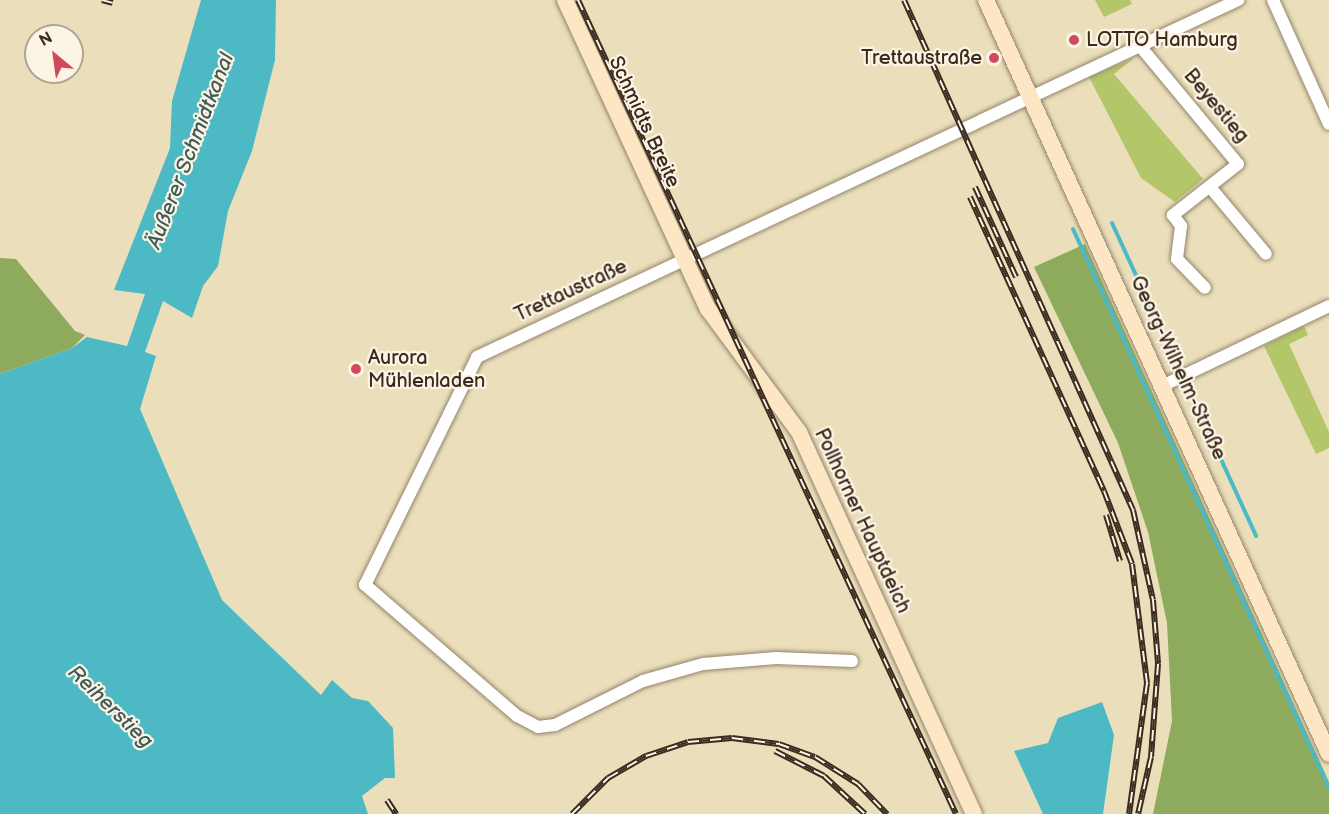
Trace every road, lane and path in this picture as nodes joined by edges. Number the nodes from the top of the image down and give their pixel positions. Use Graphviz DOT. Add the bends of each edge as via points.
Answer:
graph roads {
  1 [pos="565,0"];
  2 [pos="986,0"];
  3 [pos="1238,0"];
  4 [pos="1273,0"];
  5 [pos="1140,46"];
  6 [pos="1030,96"];
  7 [pos="1329,124"];
  8 [pos="1210,187"];
  9 [pos="1266,254"];
  10 [pos="685,262"];
  11 [pos="1204,288"];
  12 [pos="1329,306"];
  13 [pos="1162,386"];
  14 [pos="852,661"];
  15 [pos="1329,754"];
  16 [pos="974,814"];
  1 -- 10 [label="main road, Schmidts Breite"];
  2 -- 6 [label="main road, Georg-Wilhelm-Straße"];
  3 -- 5 [label="street, Trettaustraße"];
  4 -- 7 [label="street"];
  5 -- 6 [label="street, Trettaustraße"];
  5 -- 8 [label="street, Beyestieg" via="1238,164"];
  6 -- 10 [label="street, Trettaustraße"];
  6 -- 13 [label="main road, Georg-Wilhelm-Straße"];
  8 -- 9 [label="street"];
  8 -- 11 [label="street, Beyestieg" via="1173,215 1181,226 1177,259"];
  10 -- 14 [label="street, Trettaustraße" via="477,357 365,585 517,716 538,727 555,725 643,681 703,664 765,658"];
  10 -- 16 [label="main road, Pollhorner Hauptdeich" via="732,347 799,432"];
  12 -- 13 [label="street"];
  13 -- 15 [label="main road, Georg-Wilhelm-Straße"];
}
